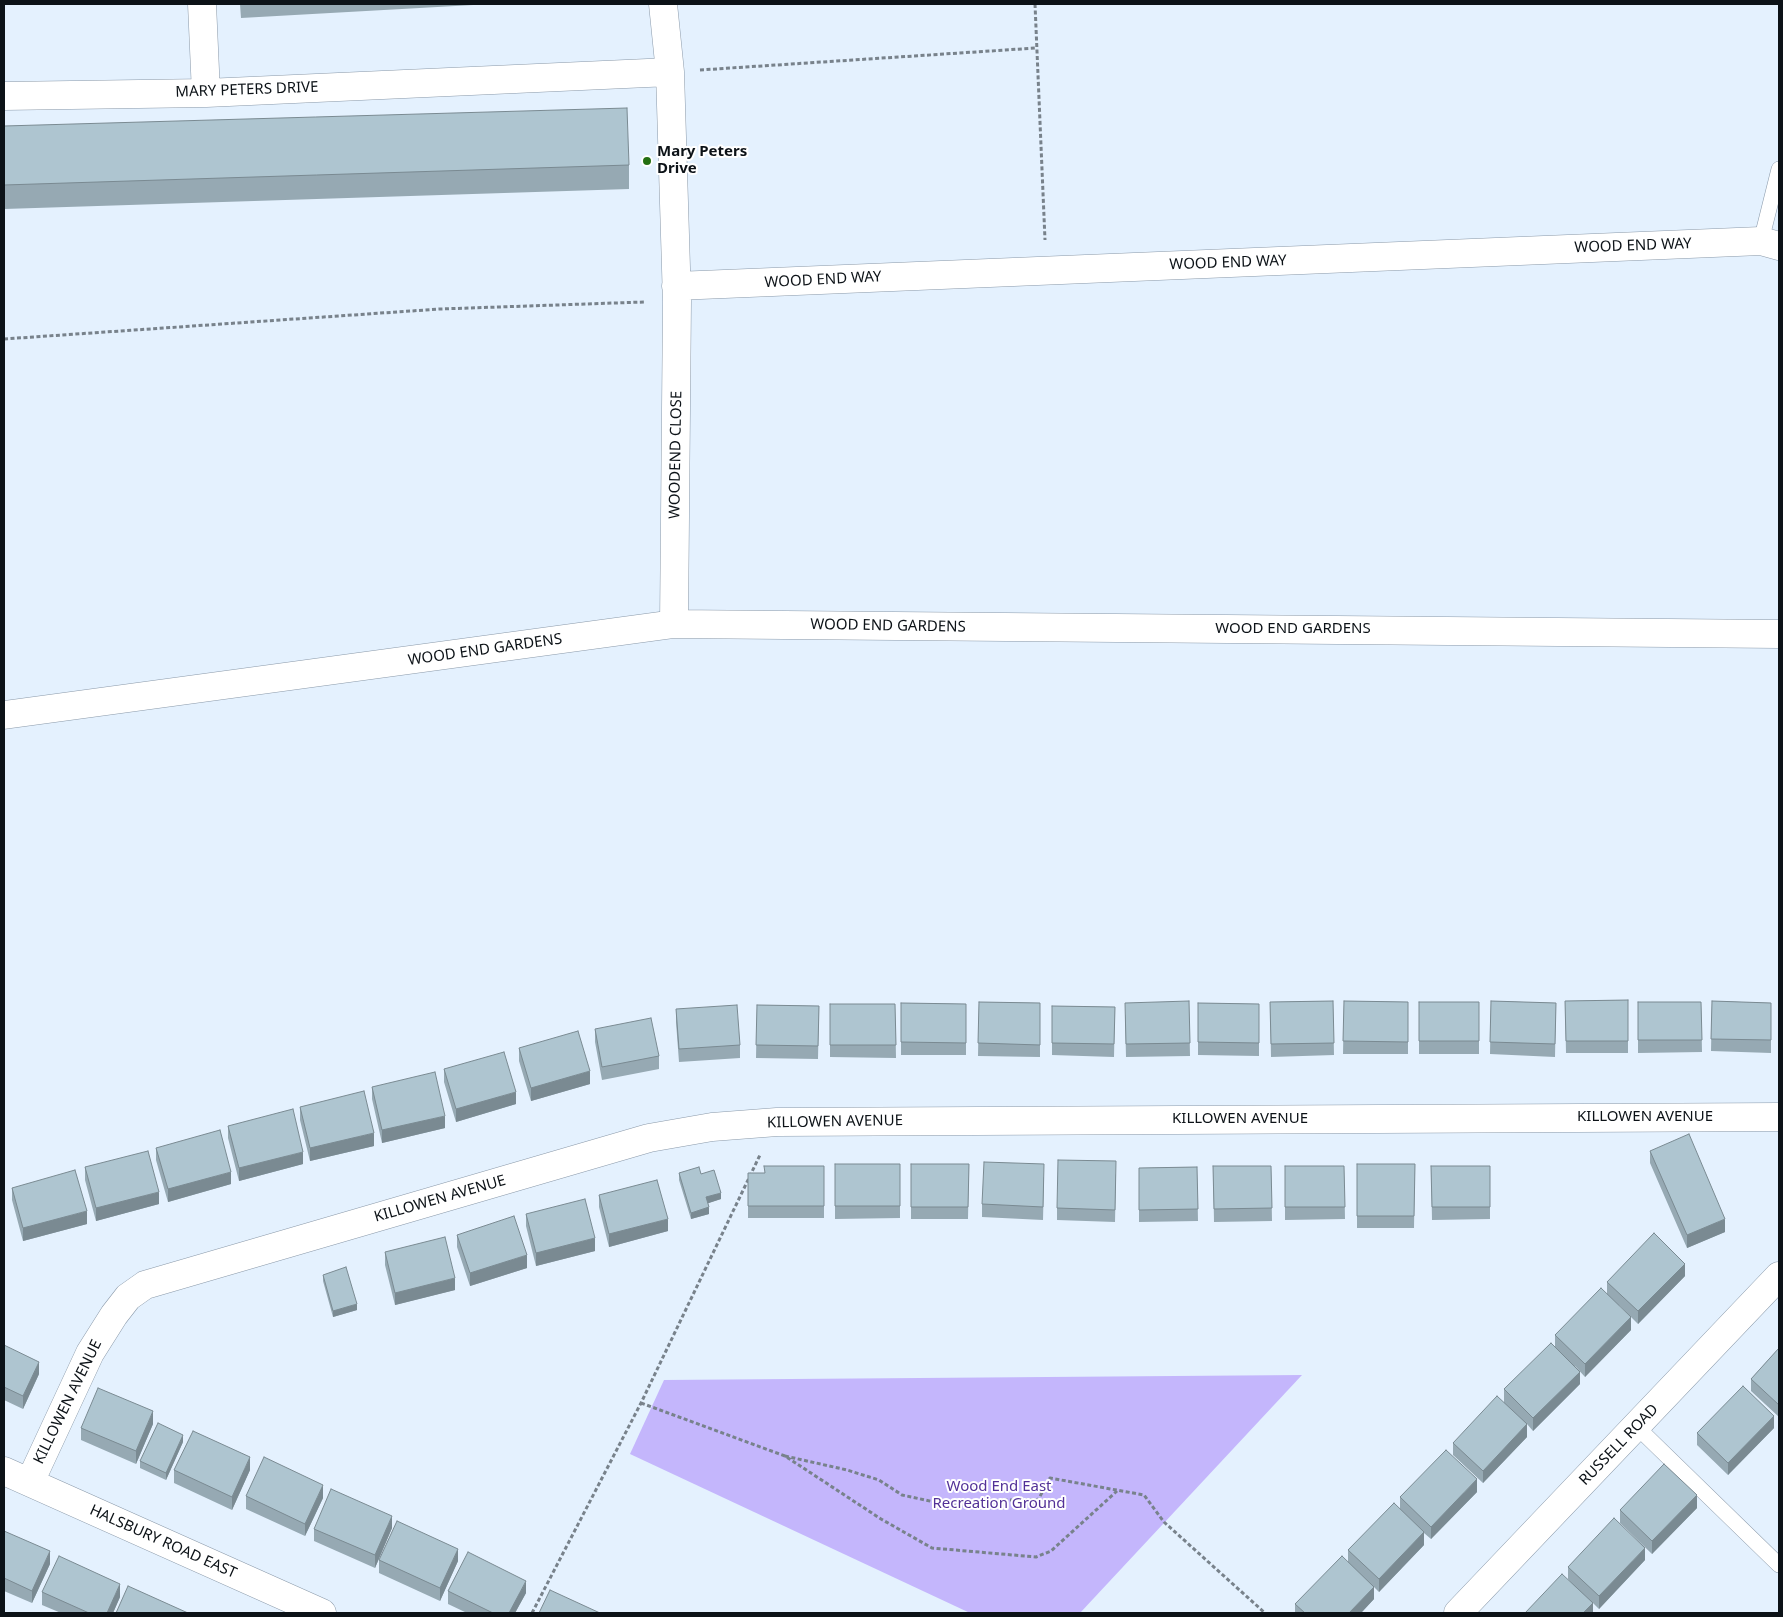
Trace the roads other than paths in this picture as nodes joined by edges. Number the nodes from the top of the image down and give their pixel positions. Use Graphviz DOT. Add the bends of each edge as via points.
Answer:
graph roads {
  1 [pos="202,4"];
  2 [pos="663,4"];
  3 [pos="670,72"];
  4 [pos="206,93"];
  5 [pos="4,96"];
  6 [pos="1779,169"];
  7 [pos="1770,244"];
  8 [pos="676,294"];
  9 [pos="674,624"];
  10 [pos="1779,634"];
  11 [pos="4,715"];
  12 [pos="1779,1117"];
  13 [pos="1779,1276"];
  14 [pos="1636,1426"];
  15 [pos="4,1471"];
  16 [pos="30,1482"];
  17 [pos="1779,1565"];
  18 [pos="322,1613"];
  19 [pos="1458,1613"];
  1 -- 4 [label="street"];
  2 -- 3 [label="street, WOODEND CLOSE"];
  3 -- 4 [label="street, MARY PETERS DRIVE"];
  3 -- 8 [label="street, WOODEND CLOSE"];
  4 -- 5 [label="street, MARY PETERS DRIVE"];
  6 -- 7 [label="lane"];
  7 -- 8 [label="street, WOOD END WAY" via="1047,270"];
  8 -- 9 [label="street, WOODEND CLOSE"];
  9 -- 10 [label="street, WOOD END GARDENS"];
  9 -- 11 [label="street, WOOD END GARDENS"];
  12 -- 16 [label="street, KILLOWEN AVENUE" via="776,1122 712,1127 649,1138 146,1285 128,1297 90,1353"];
  13 -- 14 [label="street, RUSSELL ROAD"];
  14 -- 17 [label="lane"];
  14 -- 19 [label="street, RUSSELL ROAD"];
  15 -- 16 [label="street, HALSBURY ROAD EAST"];
  16 -- 18 [label="street, HALSBURY ROAD EAST"];
}
